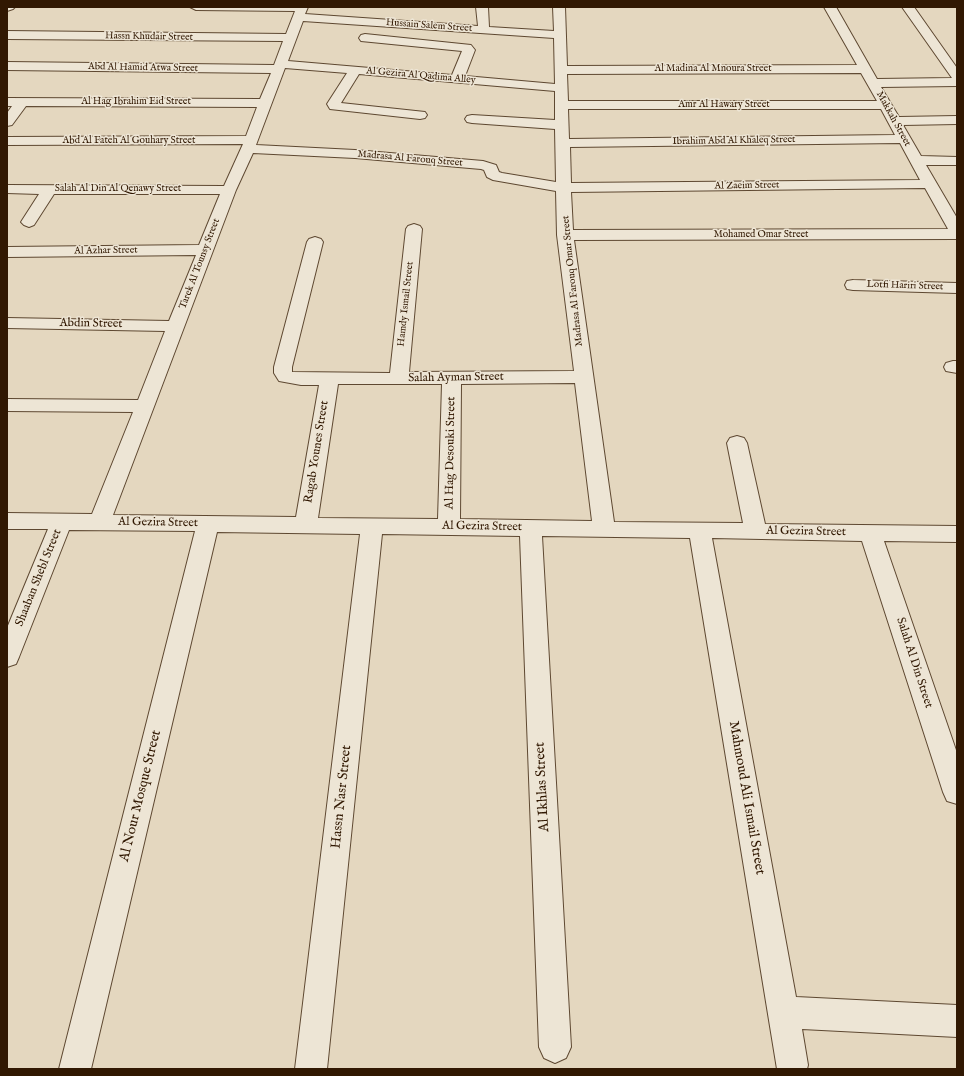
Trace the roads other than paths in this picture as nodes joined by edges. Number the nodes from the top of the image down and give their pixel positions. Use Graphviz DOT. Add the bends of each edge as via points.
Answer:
graph roads {
  1 [pos="196,7"];
  2 [pos="482,7"];
  3 [pos="559,7"];
  4 [pos="830,7"];
  5 [pos="908,7"];
  6 [pos="301,11"];
  7 [pos="484,30"];
  8 [pos="7,35"];
  9 [pos="560,35"];
  10 [pos="290,38"];
  11 [pos="365,38"];
  12 [pos="7,66"];
  13 [pos="279,67"];
  14 [pos="865,69"];
  15 [pos="355,70"];
  16 [pos="561,70"];
  17 [pos="957,77"];
  18 [pos="457,79"];
  19 [pos="957,82"];
  20 [pos="873,83"];
  21 [pos="562,88"];
  22 [pos="7,102"];
  23 [pos="22,102"];
  24 [pos="265,103"];
  25 [pos="885,104"];
  26 [pos="562,106"];
  27 [pos="420,115"];
  28 [pos="472,119"];
  29 [pos="957,120"];
  30 [pos="894,121"];
  31 [pos="7,122"];
  32 [pos="563,125"];
  33 [pos="905,140"];
  34 [pos="7,141"];
  35 [pos="563,143"];
  36 [pos="249,145"];
  37 [pos="916,160"];
  38 [pos="957,161"];
  39 [pos="930,184"];
  40 [pos="564,188"];
  41 [pos="7,189"];
  42 [pos="49,189"];
  43 [pos="229,190"];
  44 [pos="951,210"];
  45 [pos="29,222"];
  46 [pos="414,229"];
  47 [pos="957,233"];
  48 [pos="565,235"];
  49 [pos="315,242"];
  50 [pos="205,250"];
  51 [pos="7,252"];
  52 [pos="853,285"];
  53 [pos="957,288"];
  54 [pos="7,323"];
  55 [pos="176,326"];
  56 [pos="584,377"];
  57 [pos="452,378"];
  58 [pos="329,379"];
  59 [pos="399,379"];
  60 [pos="7,405"];
  61 [pos="144,406"];
  62 [pos="737,443"];
  63 [pos="7,521"];
  64 [pos="62,521"];
  65 [pos="100,521"];
  66 [pos="208,524"];
  67 [pos="306,525"];
  68 [pos="372,526"];
  69 [pos="449,527"];
  70 [pos="531,528"];
  71 [pos="604,529"];
  72 [pos="700,530"];
  73 [pos="756,531"];
  74 [pos="870,533"];
  75 [pos="957,534"];
  76 [pos="7,657"];
  77 [pos="957,792"];
  78 [pos="783,1012"];
  79 [pos="957,1021"];
  80 [pos="555,1047"];
  81 [pos="792,1065"];
  82 [pos="75,1069"];
  83 [pos="311,1069"];
  1 -- 6 [label="street, Hussain Salem Street"];
  2 -- 7 [label="street"];
  3 -- 9 [label="street, Madrasa Al Farouq Omar Street"];
  4 -- 14 [label="street, Makkah Street"];
  5 -- 17 [label="street"];
  6 -- 7 [label="street, Hussain Salem Street" via="400,18"];
  6 -- 10 [label="street, Tarek Al Tounsy Street"];
  7 -- 9 [label="street, Hussain Salem Street"];
  8 -- 10 [label="street, Hassn Khudair Street"];
  9 -- 16 [label="street, Madrasa Al Farouq Omar Street"];
  10 -- 13 [label="street, Tarek Al Tounsy Street"];
  11 -- 18 [label="street" via="467,48 469,50"];
  12 -- 13 [label="street, Abd Al Hamid Atwa Street"];
  13 -- 15 [label="street, Al Gezira Al Qadima Alley"];
  13 -- 24 [label="street, Tarek Al Tounsy Street"];
  14 -- 16 [label="street, Al Madina Al Mnoura Street"];
  14 -- 20 [label="street, Makkah Street"];
  15 -- 18 [label="street, Al Gezira Al Qadima Alley"];
  15 -- 27 [label="street" via="335,106"];
  16 -- 21 [label="street, Madrasa Al Farouq Omar Street"];
  18 -- 21 [label="street, Al Gezira Al Qadima Alley"];
  19 -- 20 [label="street"];
  20 -- 25 [label="street, Makkah Street"];
  21 -- 26 [label="street, Madrasa Al Farouq Omar Street"];
  22 -- 23 [label="street, Al Hag Ibrahim Eid Street"];
  23 -- 24 [label="street, Al Hag Ibrahim Eid Street"];
  23 -- 31 [label="street"];
  24 -- 36 [label="street, Tarek Al Tounsy Street"];
  25 -- 26 [label="street, Amr Al Hawary Street"];
  25 -- 30 [label="street, Makkah Street"];
  26 -- 32 [label="street, Madrasa Al Farouq Omar Street"];
  28 -- 32 [label="street"];
  29 -- 30 [label="street"];
  30 -- 33 [label="street, Makkah Street"];
  32 -- 35 [label="street, Madrasa Al Farouq Omar Street"];
  33 -- 35 [label="street, Ibrahim Abd Al Khaleq Street"];
  33 -- 37 [label="street, Makkah Street"];
  34 -- 36 [label="street, Abd Al Fateh Al Gouhary Street"];
  35 -- 40 [label="street, Madrasa Al Farouq Omar Street"];
  36 -- 40 [label="street, Madrasa Al Farouq Street" via="483,165 491,168 492,174 498,177"];
  36 -- 43 [label="street, Tarek Al Tounsy Street"];
  37 -- 38 [label="street"];
  37 -- 39 [label="street, Makkah Street"];
  39 -- 40 [label="street, Al Zaeim Street"];
  39 -- 44 [label="street, Makkah Street"];
  40 -- 48 [label="street, Madrasa Al Farouq Omar Street"];
  41 -- 42 [label="street, Salah Al Din Al Qenawy Street"];
  42 -- 43 [label="street, Salah Al Din Al Qenawy Street"];
  42 -- 45 [label="street"];
  43 -- 50 [label="street, Tarek Al Tounsy Street"];
  44 -- 47 [label="street, Makkah Street"];
  46 -- 59 [label="street, Hamdy Ismail Street"];
  47 -- 48 [label="street, Mohamed Omar Street"];
  48 -- 56 [label="street, Madrasa Al Farouq Omar Street"];
  49 -- 58 [label="street, Salah Ayman Street" via="283,373 293,379"];
  50 -- 51 [label="street, Al Azhar Street"];
  50 -- 55 [label="street, Tarek Al Tounsy Street"];
  52 -- 53 [label="street, Lotfi Hariri Street"];
  54 -- 55 [label="street, Abdin Street"];
  55 -- 61 [label="street, Tarek Al Tounsy Street"];
  56 -- 57 [label="street, Salah Ayman Street"];
  56 -- 71 [label="street, Madrasa Al Farouq Omar Street"];
  57 -- 59 [label="street, Salah Ayman Street"];
  57 -- 69 [label="street, Al Hag Desouki Street"];
  58 -- 59 [label="street, Salah Ayman Street"];
  58 -- 67 [label="street, Ragab Younes Street"];
  60 -- 61 [label="street"];
  61 -- 65 [label="street, Tarek Al Tounsy Street"];
  62 -- 73 [label="street"];
  63 -- 64 [label="street, Al Gezira Street"];
  64 -- 65 [label="street, Al Gezira Street"];
  64 -- 76 [label="street, Shaaban Shebl Street"];
  65 -- 66 [label="street, Al Gezira Street"];
  66 -- 67 [label="street, Al Gezira Street"];
  66 -- 82 [label="street, Al Nour Mosque Street"];
  67 -- 68 [label="street, Al Gezira Street"];
  68 -- 69 [label="street, Al Gezira Street"];
  68 -- 83 [label="street, Hassn Nasr Street"];
  69 -- 70 [label="street, Al Gezira Street"];
  70 -- 71 [label="street, Al Gezira Street"];
  70 -- 80 [label="street, Al Ikhlas Street"];
  71 -- 72 [label="street, Al Gezira Street"];
  72 -- 73 [label="street, Al Gezira Street"];
  72 -- 78 [label="street, Mahmoud Ali Ismail Street"];
  73 -- 74 [label="street, Al Gezira Street"];
  74 -- 75 [label="street, Al Gezira Street"];
  74 -- 77 [label="street, Salah Al Din Street"];
  78 -- 79 [label="street"];
  78 -- 81 [label="street, Mahmoud Ali Ismail Street"];
}
